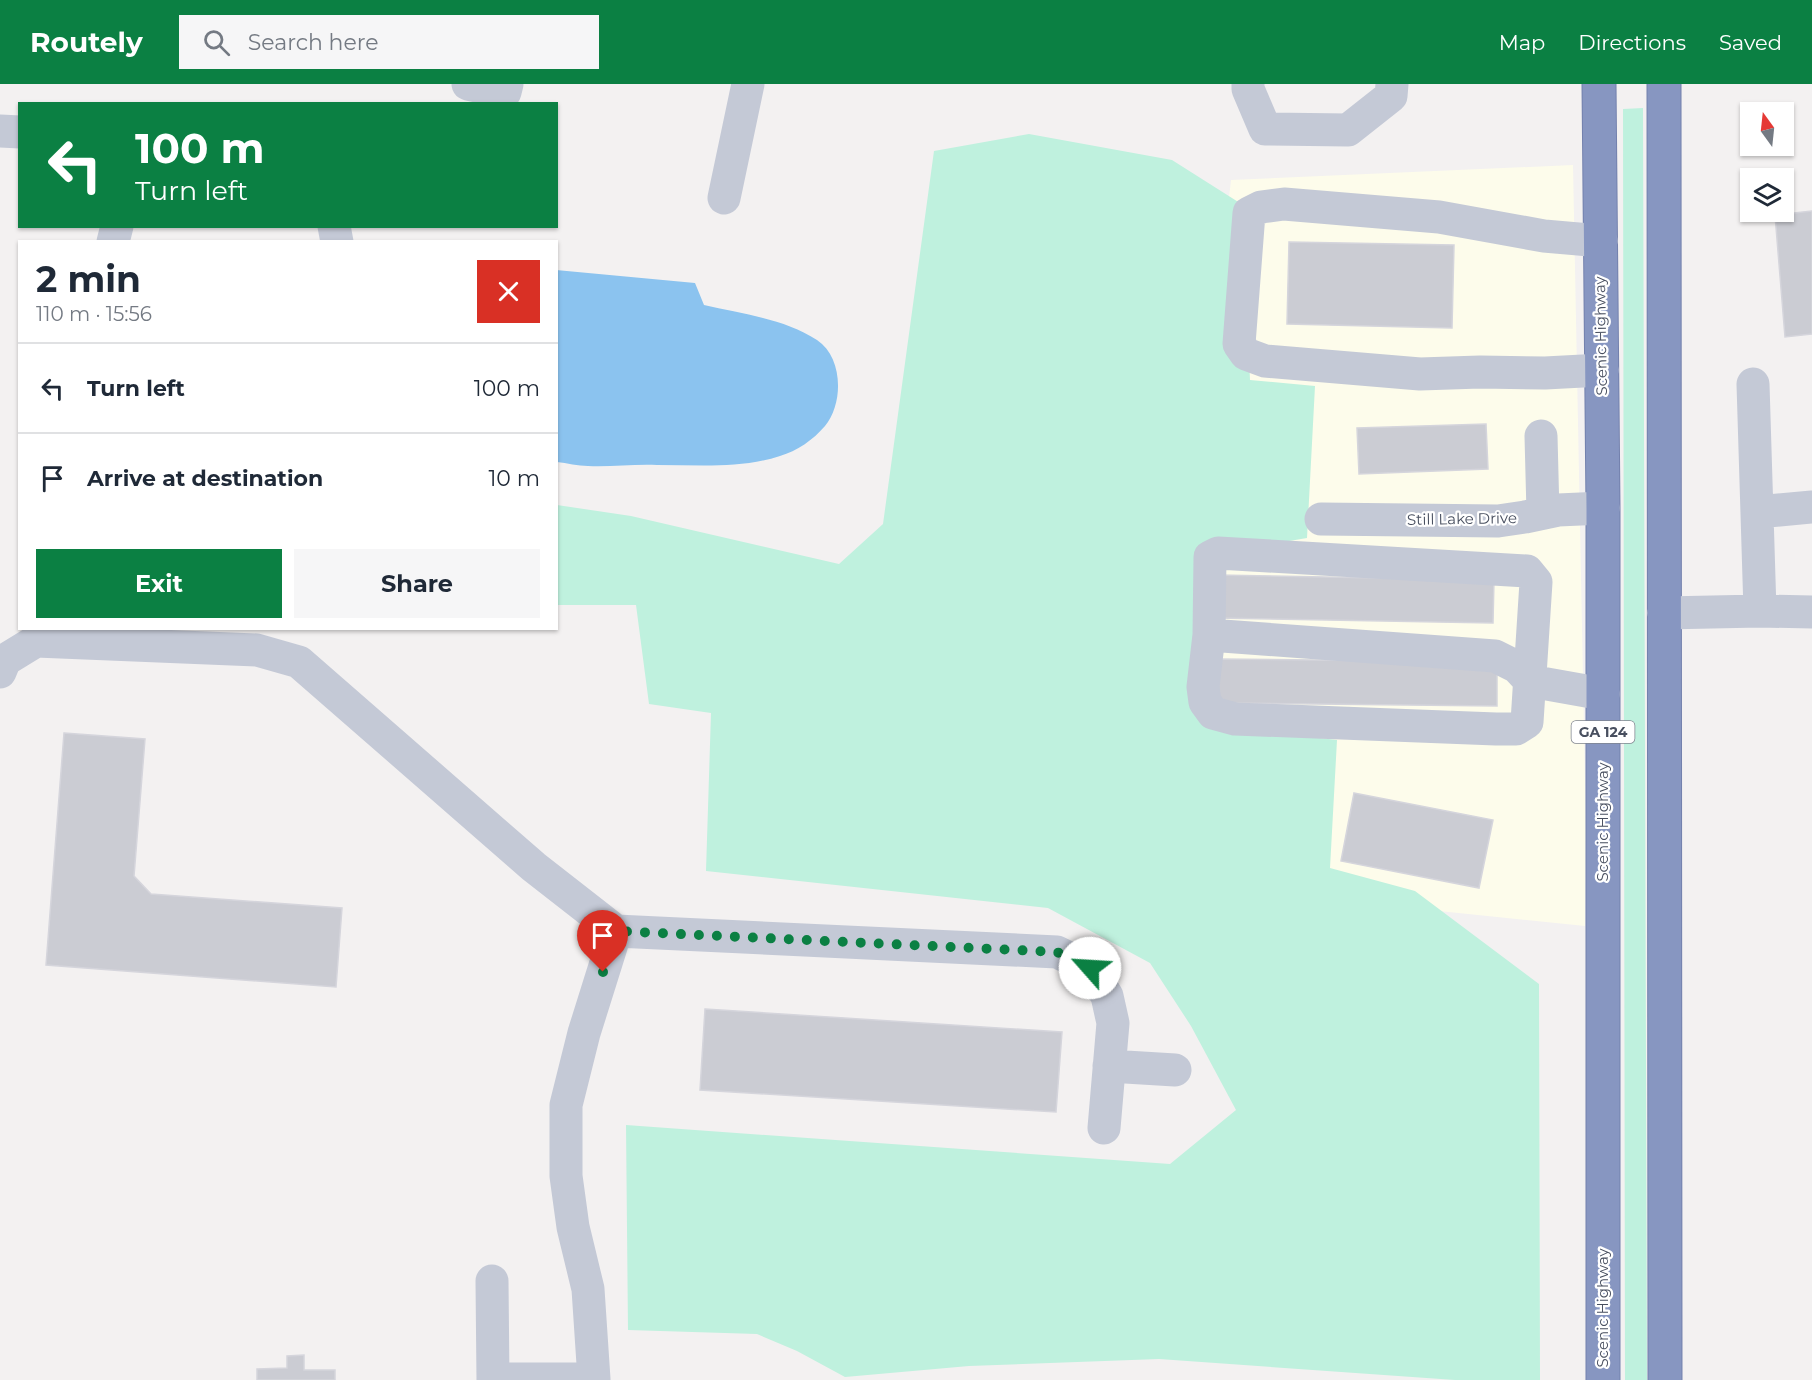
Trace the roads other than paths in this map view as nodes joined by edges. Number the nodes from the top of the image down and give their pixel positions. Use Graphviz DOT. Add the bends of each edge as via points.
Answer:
graph roads {
  1 [pos="468,84"];
  2 [pos="748,84"];
  3 [pos="1248,84"];
  4 [pos="1392,84"];
  5 [pos="1599,84"];
  6 [pos="1664,84"];
  7 [pos="499,93"];
  8 [pos="0,131"];
  9 [pos="18,132"];
  10 [pos="724,198"];
  11 [pos="1600,241"];
  12 [pos="1602,370"];
  13 [pos="1753,384"];
  14 [pos="1541,436"];
  15 [pos="1812,507"];
  16 [pos="1603,508"];
  17 [pos="1757,512"];
  18 [pos="1544,513"];
  19 [pos="1321,519"];
  20 [pos="1760,610"];
  21 [pos="1812,612"];
  22 [pos="1664,613"];
  23 [pos="1209,635"];
  24 [pos="0,672"];
  25 [pos="1530,681"];
  26 [pos="1603,694"];
  27 [pos="616,931"];
  28 [pos="1109,1066"];
  29 [pos="1175,1070"];
  30 [pos="1104,1128"];
  31 [pos="492,1281"];
  32 [pos="493,1379"];
  33 [pos="594,1379"];
  34 [pos="1603,1380"];
  35 [pos="1665,1380"];
  1 -- 7 [label="street"];
  2 -- 10 [label="street"];
  3 -- 4 [label="street" via="1265,129 1348,130 1391,96"];
  5 -- 11 [label="highway, Scenic Highway / GA 124"];
  6 -- 22 [label="highway"];
  8 -- 9 [label="street"];
  11 -- 12 [label="highway, Scenic Highway / GA 124"];
  11 -- 12 [label="street" via="1544,237 1439,217 1284,204 1261,207 1249,213 1239,344 1246,354 1265,361 1420,374"];
  12 -- 16 [label="highway, Scenic Highway / GA 124"];
  13 -- 17 [label="street"];
  14 -- 18 [label="street"];
  15 -- 17 [label="street"];
  16 -- 18 [label="street, Still Lake Drive"];
  16 -- 26 [label="highway, Scenic Highway / GA 124"];
  17 -- 20 [label="street"];
  18 -- 19 [label="street, Still Lake Drive" via="1498,520"];
  20 -- 21 [label="street"];
  20 -- 22 [label="street"];
  22 -- 35 [label="highway"];
  23 -- 25 [label="street" via="1495,656 1517,667"];
  23 -- 25 [label="street" via="1205,702 1213,713 1235,718 1516,729 1527,722"];
  23 -- 25 [label="street" via="1210,557 1218,553 1527,571 1536,582"];
  24 -- 27 [label="street" via="5,660 36,641 257,650 299,662 534,867"];
  25 -- 26 [label="street"];
  26 -- 34 [label="highway, Scenic Highway / GA 124"];
  27 -- 28 [label="street" via="1057,952 1090,968 1107,996 1113,1023"];
  27 -- 33 [label="street" via="566,1105 566,1176 588,1289"];
  28 -- 29 [label="street"];
  28 -- 30 [label="street"];
  31 -- 32 [label="street"];
  32 -- 33 [label="street"];
}
